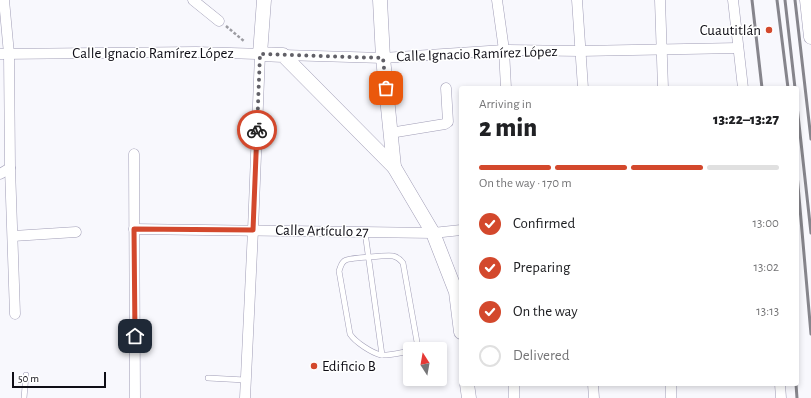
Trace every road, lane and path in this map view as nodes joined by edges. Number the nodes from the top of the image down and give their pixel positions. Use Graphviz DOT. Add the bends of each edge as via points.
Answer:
graph roads {
  1 [pos="4,0"];
  2 [pos="193,0"];
  3 [pos="264,0"];
  4 [pos="380,0"];
  5 [pos="497,0"];
  6 [pos="577,0"];
  7 [pos="660,0"];
  8 [pos="733,0"];
  9 [pos="807,0"];
  10 [pos="220,21"];
  11 [pos="811,37"];
  12 [pos="738,48"];
  13 [pos="662,49"];
  14 [pos="504,50"];
  15 [pos="580,51"];
  16 [pos="5,54"];
  17 [pos="260,54"];
  18 [pos="283,55"];
  19 [pos="383,58"];
  20 [pos="506,86"];
  21 [pos="583,86"];
  22 [pos="663,86"];
  23 [pos="743,86"];
  24 [pos="446,88"];
  25 [pos="390,133"];
  26 [pos="134,154"];
  27 [pos="394,167"];
  28 [pos="10,168"];
  29 [pos="0,174"];
  30 [pos="134,229"];
  31 [pos="253,230"];
  32 [pos="459,230"];
  33 [pos="76,232"];
  34 [pos="365,232"];
  35 [pos="433,233"];
  36 [pos="13,236"];
  37 [pos="368,258"];
  38 [pos="15,314"];
  39 [pos="459,316"];
  40 [pos="417,342"];
  41 [pos="403,352"];
  42 [pos="382,355"];
  43 [pos="26,375"];
  44 [pos="208,378"];
  45 [pos="245,380"];
  46 [pos="467,386"];
  47 [pos="514,386"];
  48 [pos="594,386"];
  49 [pos="671,386"];
  50 [pos="780,386"];
  51 [pos="24,398"];
  52 [pos="135,398"];
  53 [pos="245,398"];
  54 [pos="469,398"];
  55 [pos="514,398"];
  56 [pos="594,398"];
  57 [pos="671,398"];
  58 [pos="781,398"];
  1 -- 16 [label="street"];
  2 -- 10 [label="street"];
  3 -- 17 [label="main road"];
  4 -- 19 [label="main road"];
  5 -- 14 [label="street"];
  6 -- 15 [label="street"];
  7 -- 13 [label="street"];
  8 -- 12 [label="street"];
  9 -- 11 [label="main road"];
  10 -- 17 [label="path"];
  12 -- 13 [label="street, Calle Ignacio Ramírez López"];
  12 -- 23 [label="street"];
  13 -- 15 [label="street, Calle Ignacio Ramírez López"];
  13 -- 22 [label="street"];
  14 -- 15 [label="street, Calle Ignacio Ramírez López"];
  14 -- 19 [label="street, Calle Ignacio Ramírez López"];
  14 -- 20 [label="street"];
  15 -- 21 [label="street"];
  16 -- 17 [label="street, Calle Ignacio Ramírez López"];
  16 -- 28 [label="street"];
  17 -- 18 [label="main road, Calle Ignacio Ramírez López"];
  17 -- 31 [label="street"];
  18 -- 19 [label="street, Calle Ignacio Ramírez López"];
  18 -- 27 [label="main road"];
  19 -- 25 [label="main road"];
  24 -- 25 [label="street" via="448,122"];
  25 -- 27 [label="main road"];
  26 -- 30 [label="street"];
  27 -- 35 [label="main road"];
  28 -- 29 [label="street"];
  28 -- 36 [label="street"];
  30 -- 31 [label="street, Calle Artículo 27"];
  30 -- 52 [label="street"];
  31 -- 34 [label="street, Calle Artículo 27"];
  31 -- 45 [label="street"];
  32 -- 35 [label="street, Calle Artículo 27"];
  33 -- 36 [label="street"];
  34 -- 35 [label="street, Calle Artículo 27"];
  34 -- 37 [label="lane"];
  35 -- 39 [label="main road" via="456,292"];
  36 -- 38 [label="street"];
  37 -- 40 [label="lane" via="392,255 403,263"];
  37 -- 42 [label="lane"];
  37 -- 42 [label="lane" via="346,260 339,271 350,334 357,343"];
  41 -- 42 [label="lane"];
  43 -- 51 [label="lane"];
  44 -- 45 [label="lane"];
  45 -- 53 [label="street"];
  46 -- 54 [label="main road"];
  47 -- 55 [label="street"];
  48 -- 56 [label="street"];
  49 -- 57 [label="street"];
  50 -- 58 [label="street"];
}
